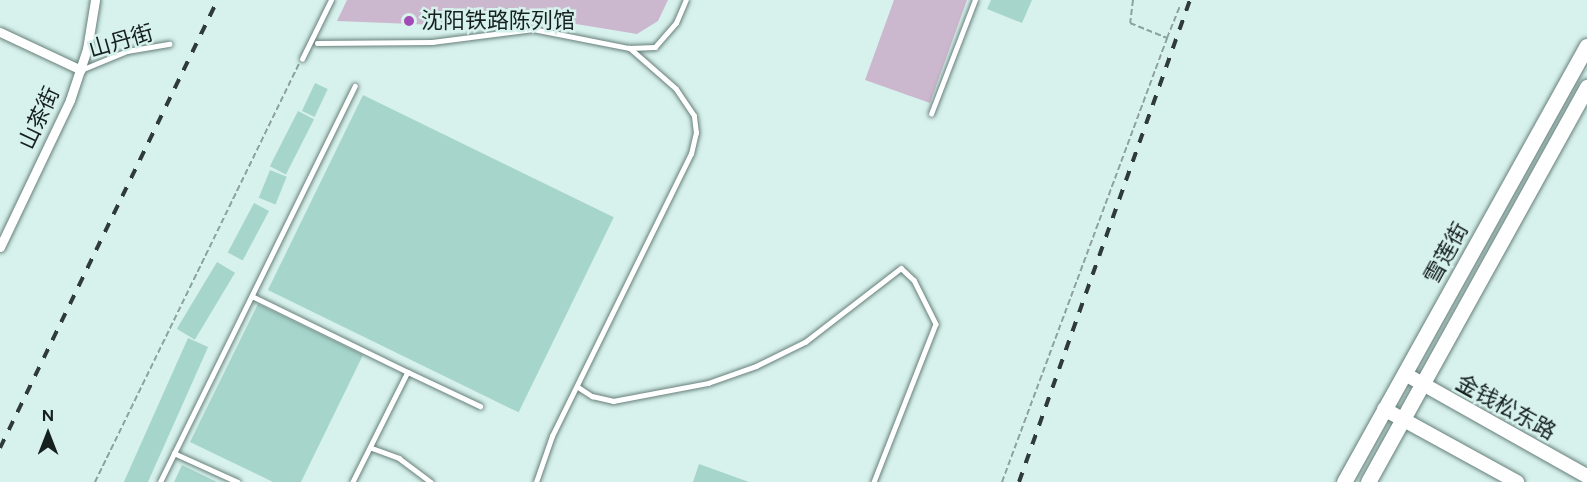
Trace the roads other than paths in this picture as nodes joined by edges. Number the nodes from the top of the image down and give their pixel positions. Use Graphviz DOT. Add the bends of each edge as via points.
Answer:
graph roads {
  1 [pos="95,0"];
  2 [pos="331,0"];
  3 [pos="686,0"];
  4 [pos="975,0"];
  5 [pos="0,32"];
  6 [pos="316,43"];
  7 [pos="169,44"];
  8 [pos="1587,46"];
  9 [pos="629,48"];
  10 [pos="302,59"];
  11 [pos="81,70"];
  12 [pos="355,86"];
  13 [pos="1587,87"];
  14 [pos="931,114"];
  15 [pos="0,247"];
  16 [pos="252,296"];
  17 [pos="408,372"];
  18 [pos="1405,374"];
  19 [pos="1422,385"];
  20 [pos="578,387"];
  21 [pos="480,406"];
  22 [pos="1384,409"];
  23 [pos="1403,420"];
  24 [pos="372,448"];
  25 [pos="174,453"];
  26 [pos="1587,476"];
  27 [pos="160,482"];
  28 [pos="238,482"];
  29 [pos="353,482"];
  30 [pos="431,482"];
  31 [pos="536,482"];
  32 [pos="874,482"];
  33 [pos="1344,482"];
  34 [pos="1368,482"];
  35 [pos="1516,482"];
  1 -- 11 [label="street, 山茶街"];
  2 -- 10 [label="lane"];
  3 -- 9 [label="lane" via="676,22 655,47"];
  4 -- 14 [label="lane"];
  5 -- 11 [label="street"];
  6 -- 9 [label="lane" via="432,42 533,29"];
  7 -- 11 [label="lane, 山丹街" via="127,51"];
  8 -- 18 [label="main road, 雪莲街"];
  9 -- 20 [label="lane" via="676,89 694,116 696,133 691,154"];
  11 -- 15 [label="street, 山茶街"];
  12 -- 16 [label="lane"];
  13 -- 19 [label="main road, 雪莲街"];
  16 -- 17 [label="lane"];
  16 -- 25 [label="lane"];
  17 -- 21 [label="lane"];
  17 -- 24 [label="lane"];
  18 -- 19 [label="main road, 金钱松东路"];
  18 -- 22 [label="main road, 雪莲街"];
  19 -- 23 [label="main road, 雪莲街"];
  19 -- 26 [label="main road, 金钱松东路"];
  20 -- 31 [label="lane" via="552,436"];
  20 -- 32 [label="lane" via="592,396 613,401 708,383 756,366 805,342 901,268 914,280 936,324"];
  22 -- 23 [label="main road"];
  22 -- 33 [label="main road, 雪莲街"];
  23 -- 34 [label="main road, 雪莲街"];
  23 -- 35 [label="main road"];
  24 -- 29 [label="lane"];
  24 -- 30 [label="lane" via="399,458"];
  25 -- 27 [label="lane"];
  25 -- 28 [label="lane"];
}
